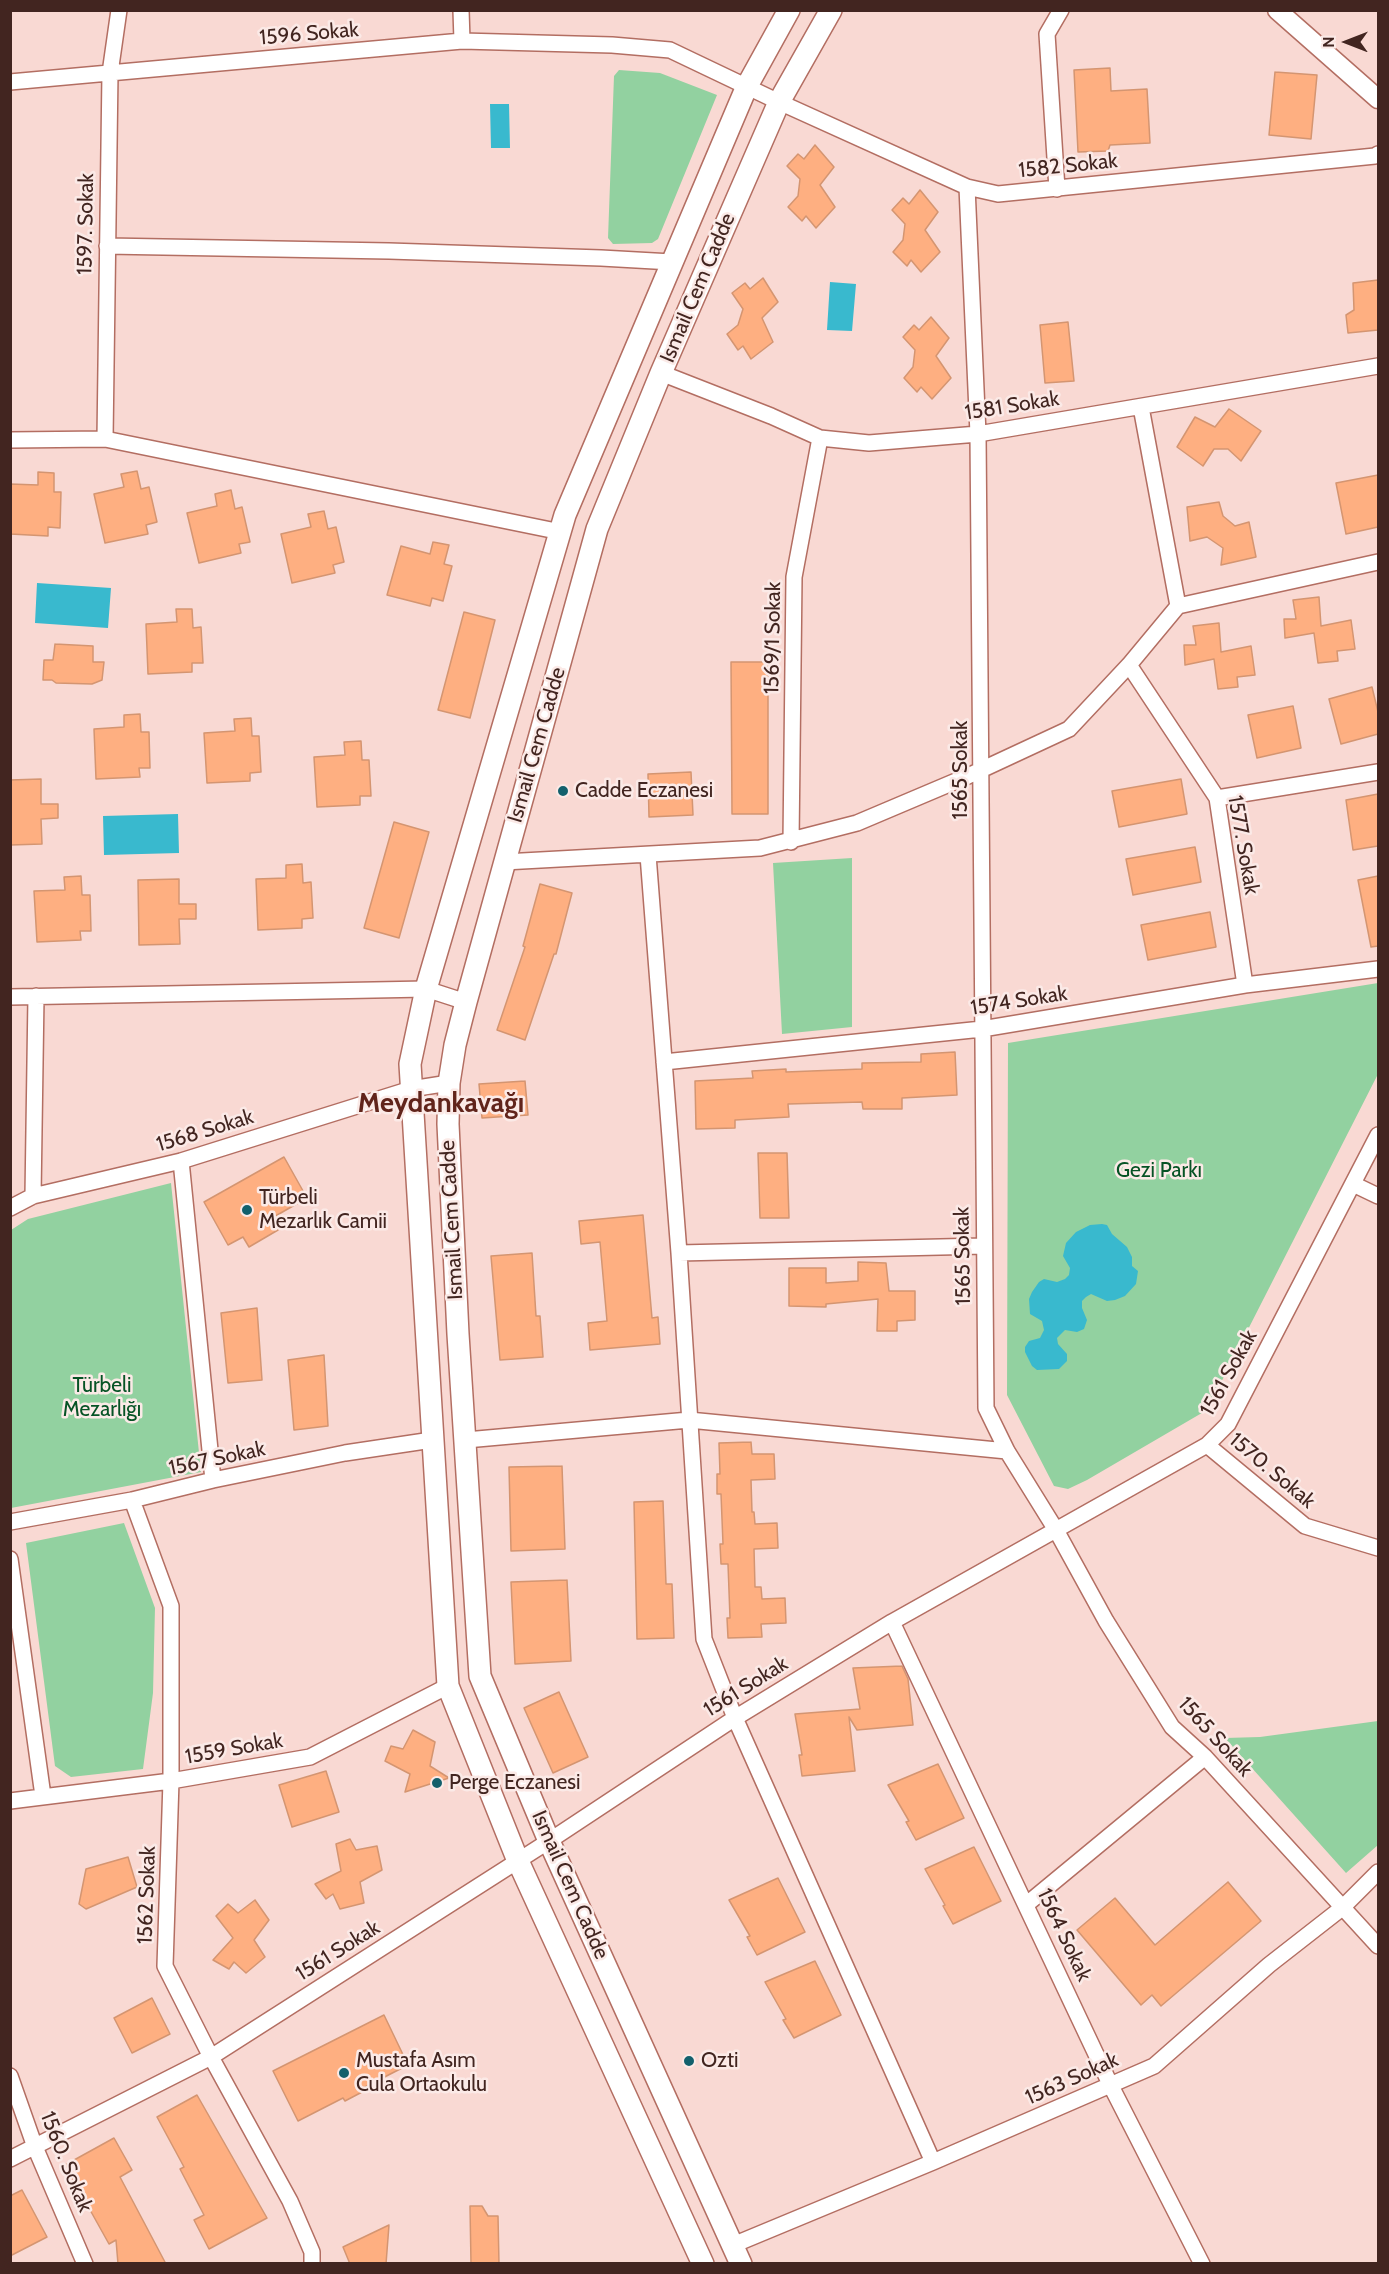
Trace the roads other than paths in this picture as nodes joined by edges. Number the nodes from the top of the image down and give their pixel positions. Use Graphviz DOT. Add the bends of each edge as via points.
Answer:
graph roads {
  1 [pos="119,10"];
  2 [pos="461,10"];
  3 [pos="789,10"];
  4 [pos="831,10"];
  5 [pos="1061,10"];
  6 [pos="1277,10"];
  7 [pos="462,41"];
  8 [pos="110,73"];
  9 [pos="10,82"];
  10 [pos="747,86"];
  11 [pos="1378,99"];
  12 [pos="779,102"];
  13 [pos="1378,154"];
  14 [pos="967,187"];
  15 [pos="1057,189"];
  16 [pos="107,246"];
  17 [pos="672,262"];
  18 [pos="1378,366"];
  19 [pos="661,374"];
  20 [pos="1141,407"];
  21 [pos="978,434"];
  22 [pos="820,438"];
  23 [pos="105,439"];
  24 [pos="10,440"];
  25 [pos="561,532"];
  26 [pos="1378,562"];
  27 [pos="1178,606"];
  28 [pos="1129,665"];
  29 [pos="982,769"];
  30 [pos="1378,772"];
  31 [pos="1217,798"];
  32 [pos="791,842"];
  33 [pos="648,855"];
  34 [pos="504,862"];
  35 [pos="1378,969"];
  36 [pos="1245,985"];
  37 [pos="426,989"];
  38 [pos="36,996"];
  39 [pos="10,997"];
  40 [pos="466,1002"];
  41 [pos="982,1029"];
  42 [pos="664,1062"];
  43 [pos="449,1083"];
  44 [pos="411,1089"];
  45 [pos="1378,1135"];
  46 [pos="181,1161"];
  47 [pos="1353,1184"];
  48 [pos="33,1196"];
  49 [pos="1378,1196"];
  50 [pos="10,1208"];
  51 [pos="984,1246"];
  52 [pos="679,1253"];
  53 [pos="689,1420"];
  54 [pos="432,1440"];
  55 [pos="466,1440"];
  56 [pos="1207,1445"];
  57 [pos="1007,1451"];
  58 [pos="213,1480"];
  59 [pos="132,1500"];
  60 [pos="10,1522"];
  61 [pos="1056,1530"];
  62 [pos="1378,1548"];
  63 [pos="10,1558"];
  64 [pos="892,1622"];
  65 [pos="448,1686"];
  66 [pos="735,1718"];
  67 [pos="1205,1758"];
  68 [pos="171,1781"];
  69 [pos="42,1796"];
  70 [pos="10,1801"];
  71 [pos="549,1841"];
  72 [pos="519,1861"];
  73 [pos="1378,1872"];
  74 [pos="1027,1904"];
  75 [pos="1342,1908"];
  76 [pos="1378,1946"];
  77 [pos="211,2056"];
  78 [pos="10,2076"];
  79 [pos="1111,2086"];
  80 [pos="35,2146"];
  81 [pos="10,2159"];
  82 [pos="933,2162"];
  83 [pos="737,2254"];
  84 [pos="695,2257"];
  85 [pos="85,2264"];
  86 [pos="312,2264"];
  87 [pos="1202,2264"];
  1 -- 8 [label="street, 1597. Sokak"];
  2 -- 7 [label="street"];
  3 -- 10 [label="main road, Ismail Cem Cadde"];
  4 -- 12 [label="main road, Ismail Cem Cadde"];
  5 -- 15 [label="street" via="1047,34"];
  6 -- 11 [label="street"];
  7 -- 8 [label="street, 1596 Sokak"];
  7 -- 10 [label="street, 1596 Sokak" via="669,50"];
  8 -- 9 [label="street, 1596 Sokak"];
  8 -- 16 [label="street, 1597. Sokak"];
  10 -- 12 [label="street, 1596 Sokak"];
  10 -- 17 [label="main road, Ismail Cem Cadde"];
  12 -- 14 [label="street, 1582 Sokak"];
  12 -- 19 [label="main road, Ismail Cem Cadde"];
  13 -- 15 [label="street, 1582 Sokak"];
  14 -- 15 [label="street, 1582 Sokak" via="999,194"];
  14 -- 21 [label="street, 1565 Sokak"];
  16 -- 17 [label="street"];
  16 -- 23 [label="street, 1597. Sokak"];
  17 -- 25 [label="main road, Ismail Cem Cadde"];
  18 -- 20 [label="street, 1581 Sokak"];
  19 -- 22 [label="street, 1581 Sokak"];
  19 -- 34 [label="main road, Ismail Cem Cadde" via="597,529"];
  20 -- 21 [label="street, 1581 Sokak"];
  20 -- 27 [label="street"];
  21 -- 22 [label="street, 1581 Sokak" via="869,442"];
  21 -- 29 [label="street, 1565 Sokak"];
  22 -- 32 [label="street, 1569/1 Sokak" via="794,577"];
  23 -- 24 [label="street"];
  23 -- 25 [label="street"];
  25 -- 37 [label="main road, Ismail Cem Cadde"];
  26 -- 27 [label="street"];
  27 -- 28 [label="street"];
  28 -- 29 [label="street" via="1069,729"];
  28 -- 31 [label="street, 1577. Sokak"];
  29 -- 32 [label="street" via="857,823"];
  29 -- 41 [label="street, 1565 Sokak"];
  30 -- 31 [label="street"];
  31 -- 36 [label="street, 1577. Sokak"];
  32 -- 33 [label="street" via="760,848"];
  33 -- 34 [label="street"];
  33 -- 42 [label="street"];
  34 -- 40 [label="main road, Ismail Cem Cadde"];
  35 -- 36 [label="street, 1574 Sokak"];
  36 -- 41 [label="street, 1574 Sokak"];
  37 -- 38 [label="street"];
  37 -- 40 [label="street"];
  37 -- 44 [label="main road, Ismail Cem Cadde" via="410,1064"];
  38 -- 39 [label="street"];
  38 -- 48 [label="street"];
  40 -- 43 [label="main road, Ismail Cem Cadde"];
  41 -- 42 [label="street, 1574 Sokak"];
  41 -- 51 [label="street, 1565 Sokak"];
  42 -- 52 [label="street"];
  43 -- 44 [label="street, 1568 Sokak"];
  43 -- 55 [label="main road, Ismail Cem Cadde"];
  44 -- 46 [label="street, 1568 Sokak"];
  44 -- 54 [label="main road, Ismail Cem Cadde"];
  45 -- 47 [label="street, 1561 Sokak"];
  46 -- 48 [label="street, 1568 Sokak"];
  46 -- 58 [label="street"];
  47 -- 49 [label="street"];
  47 -- 56 [label="street, 1561 Sokak" via="1228,1424"];
  48 -- 50 [label="street, 1568 Sokak"];
  51 -- 52 [label="street"];
  51 -- 57 [label="street, 1565 Sokak" via="986,1408"];
  52 -- 53 [label="street"];
  53 -- 55 [label="street"];
  53 -- 57 [label="street"];
  53 -- 66 [label="street" via="705,1639"];
  54 -- 58 [label="street, 1567 Sokak"];
  54 -- 65 [label="main road, Ismail Cem Cadde"];
  55 -- 71 [label="main road, Ismail Cem Cadde" via="480,1676"];
  56 -- 61 [label="street, 1561 Sokak"];
  56 -- 62 [label="street, 1570. Sokak" via="1305,1526"];
  57 -- 61 [label="street, 1565 Sokak"];
  58 -- 59 [label="street, 1567 Sokak"];
  59 -- 60 [label="street, 1567 Sokak"];
  59 -- 68 [label="street, 1562 Sokak" via="171,1606"];
  61 -- 64 [label="street, 1561 Sokak"];
  61 -- 67 [label="street, 1565 Sokak" via="1106,1621 1172,1727"];
  63 -- 69 [label="street"];
  64 -- 66 [label="street, 1561 Sokak"];
  64 -- 74 [label="street, 1564 Sokak"];
  65 -- 68 [label="street, 1559 Sokak" via="310,1757"];
  65 -- 72 [label="main road, Ismail Cem Cadde"];
  66 -- 71 [label="street, 1561 Sokak"];
  66 -- 82 [label="street"];
  67 -- 74 [label="street"];
  67 -- 75 [label="street, 1565 Sokak"];
  68 -- 69 [label="street, 1559 Sokak"];
  68 -- 77 [label="street, 1562 Sokak" via="165,1966"];
  69 -- 70 [label="street, 1559 Sokak"];
  71 -- 72 [label="street, 1561 Sokak"];
  71 -- 83 [label="main road, Ismail Cem Cadde"];
  72 -- 77 [label="street, 1561 Sokak"];
  72 -- 84 [label="main road, Ismail Cem Cadde"];
  73 -- 75 [label="street, 1563 Sokak"];
  74 -- 79 [label="street, 1564 Sokak"];
  75 -- 76 [label="street, 1565 Sokak"];
  75 -- 79 [label="street, 1563 Sokak" via="1269,1965 1154,2066"];
  77 -- 80 [label="street, 1561 Sokak"];
  77 -- 86 [label="street, 1562 Sokak" via="290,2201 312,2252"];
  78 -- 80 [label="street, 1560. Sokak"];
  79 -- 82 [label="street, 1563 Sokak"];
  79 -- 87 [label="street, 1564 Sokak"];
  80 -- 81 [label="street, 1561 Sokak"];
  80 -- 85 [label="street, 1560. Sokak"];
  82 -- 83 [label="street, 1563 Sokak"];
}
